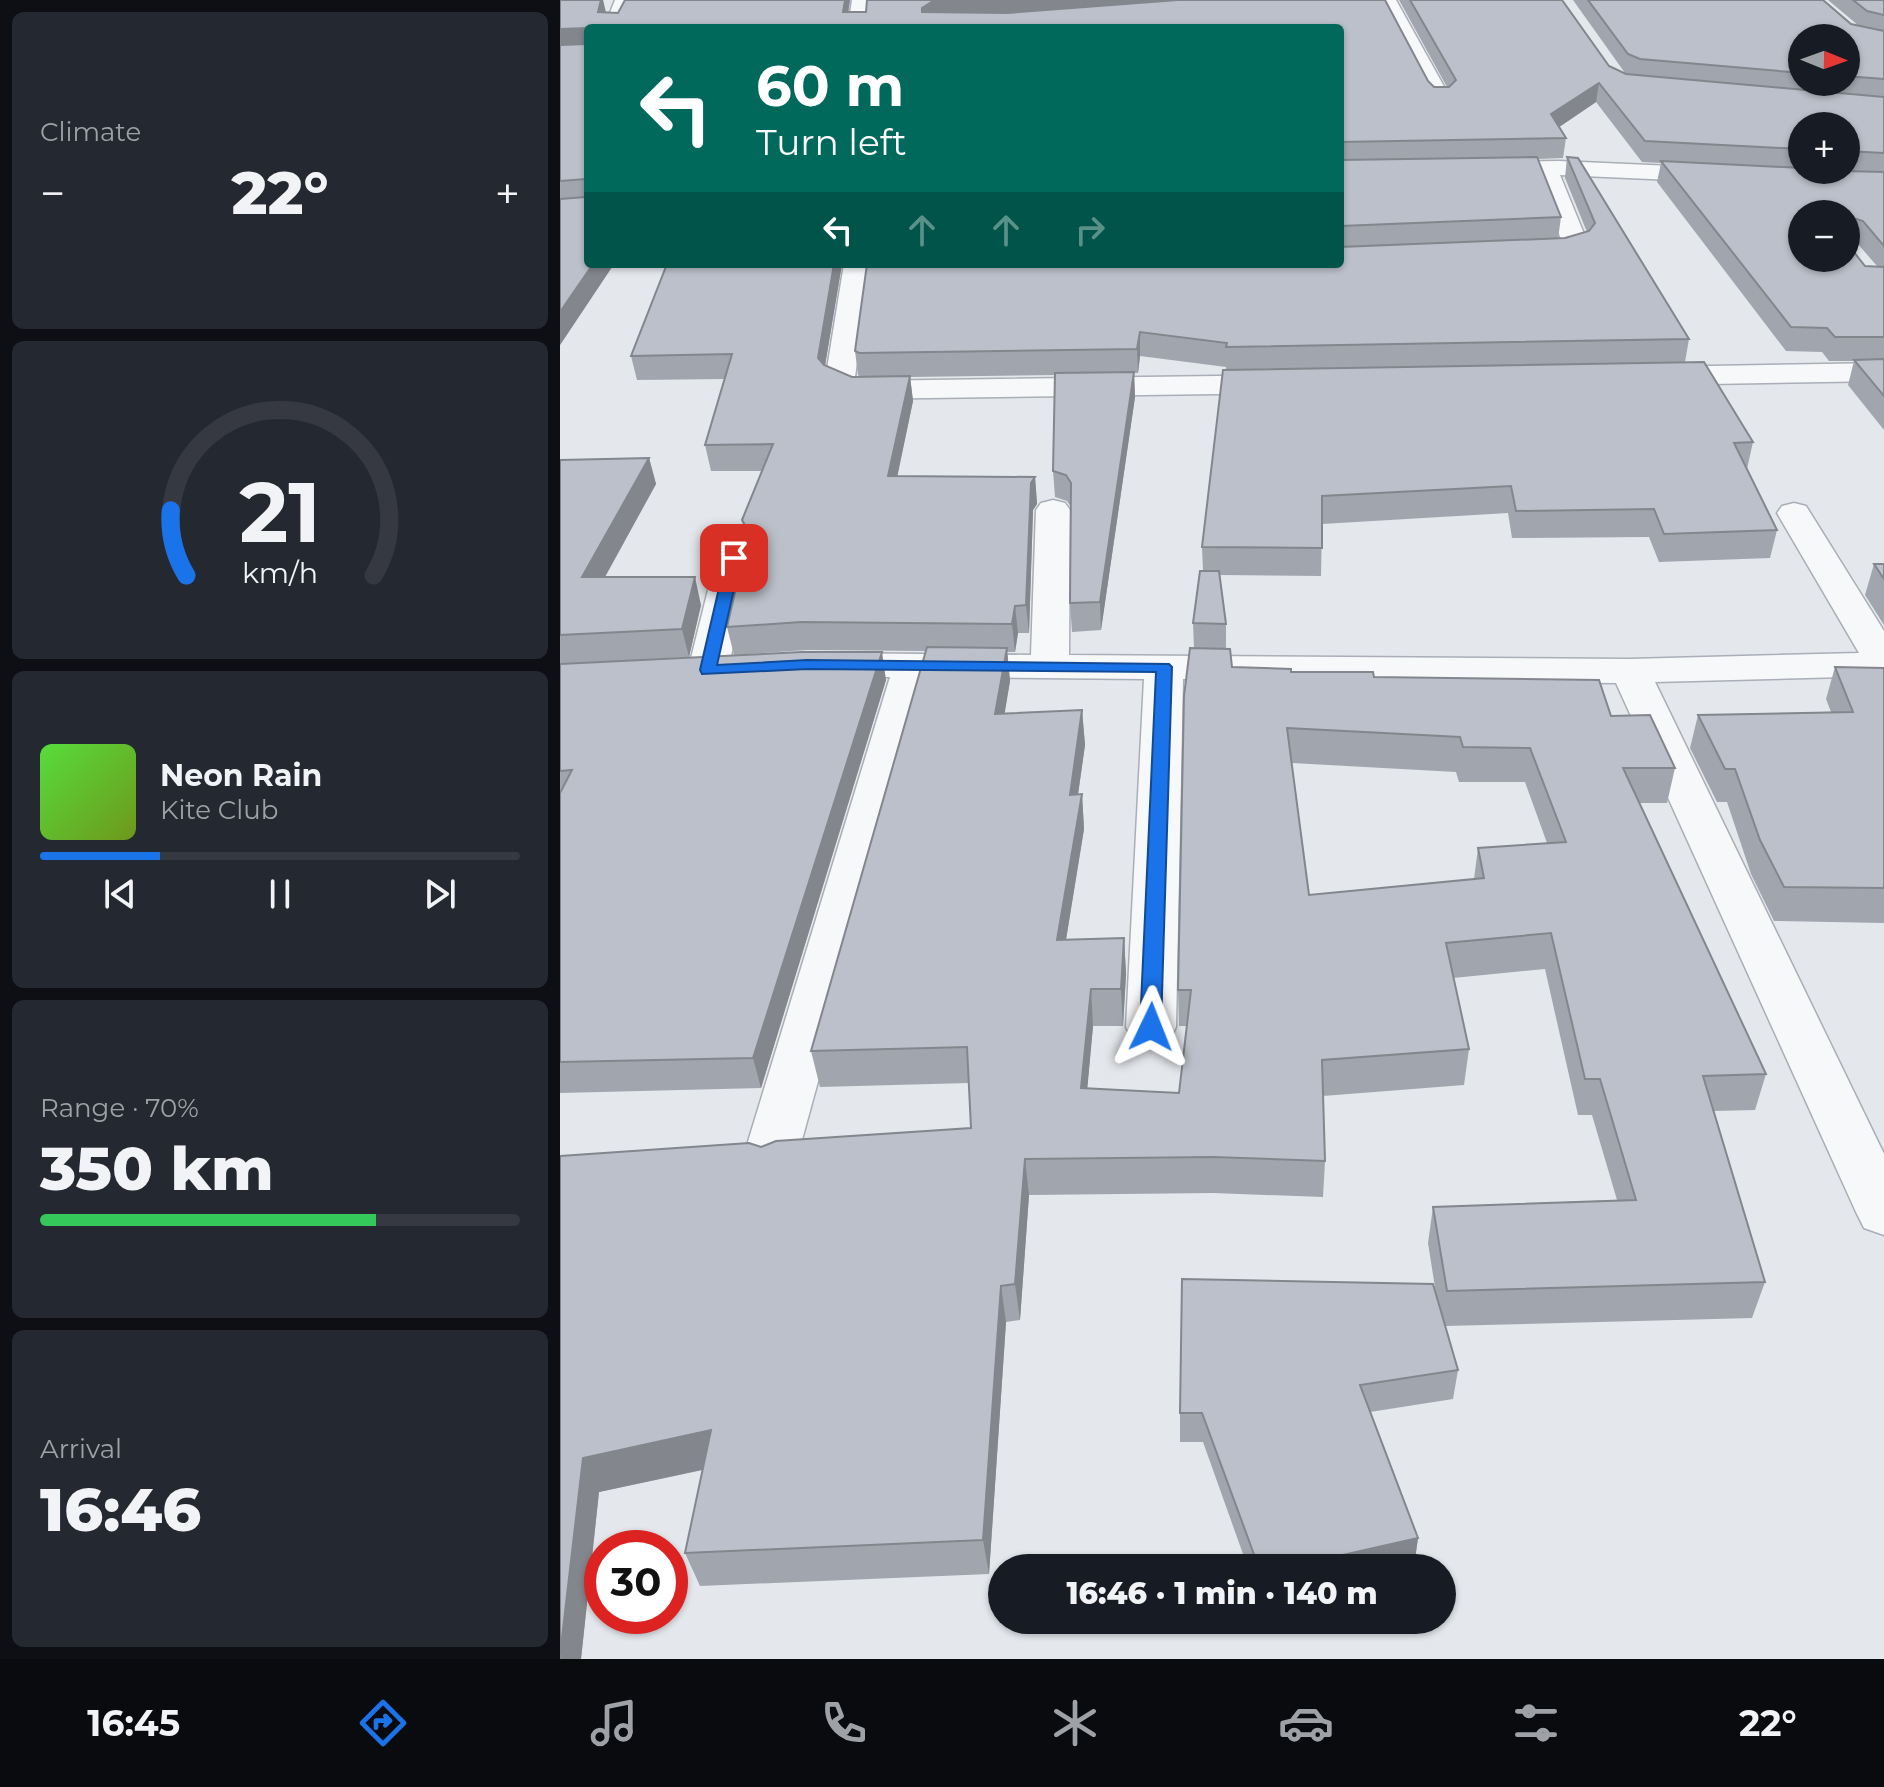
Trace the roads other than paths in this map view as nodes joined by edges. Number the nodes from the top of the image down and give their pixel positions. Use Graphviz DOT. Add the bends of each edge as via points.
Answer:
graph roads {
  1 [pos="624,0"];
  2 [pos="861,0"];
  3 [pos="1387,0"];
  4 [pos="615,24"];
  5 [pos="858,24"];
  6 [pos="1440,99"];
  7 [pos="1546,168"];
  8 [pos="1467,170"];
  9 [pos="1742,176"];
  10 [pos="1500,253"];
  11 [pos="856,268"];
  12 [pos="1884,372"];
  13 [pos="1630,377"];
  14 [pos="1312,383"];
  15 [pos="1053,510"];
  16 [pos="1794,513"];
  17 [pos="734,558"];
  18 [pos="1884,663"];
  19 [pos="793,665"];
  20 [pos="913,665"];
  21 [pos="1050,666"];
  22 [pos="1164,667"];
  23 [pos="751,668"];
  24 [pos="1630,671"];
  25 [pos="1151,1027"];
  26 [pos="770,1158"];
  27 [pos="1884,1212"];
  1 -- 4 [label="street"];
  2 -- 5 [label="street"];
  3 -- 6 [label="street"];
  7 -- 8 [label="street"];
  7 -- 9 [label="street"];
  7 -- 10 [label="street" via="1576,246"];
  11 -- 14 [label="street" via="840,381 856,390"];
  12 -- 13 [label="street"];
  15 -- 21 [label="street"];
  16 -- 18 [label="street"];
  17 -- 23 [label="street" via="693,671"];
  18 -- 24 [label="street"];
  19 -- 20 [label="street"];
  20 -- 21 [label="street"];
  20 -- 26 [label="street"];
  21 -- 22 [label="street"];
  22 -- 24 [label="street"];
  22 -- 25 [label="street"];
  24 -- 27 [label="street"];
}
